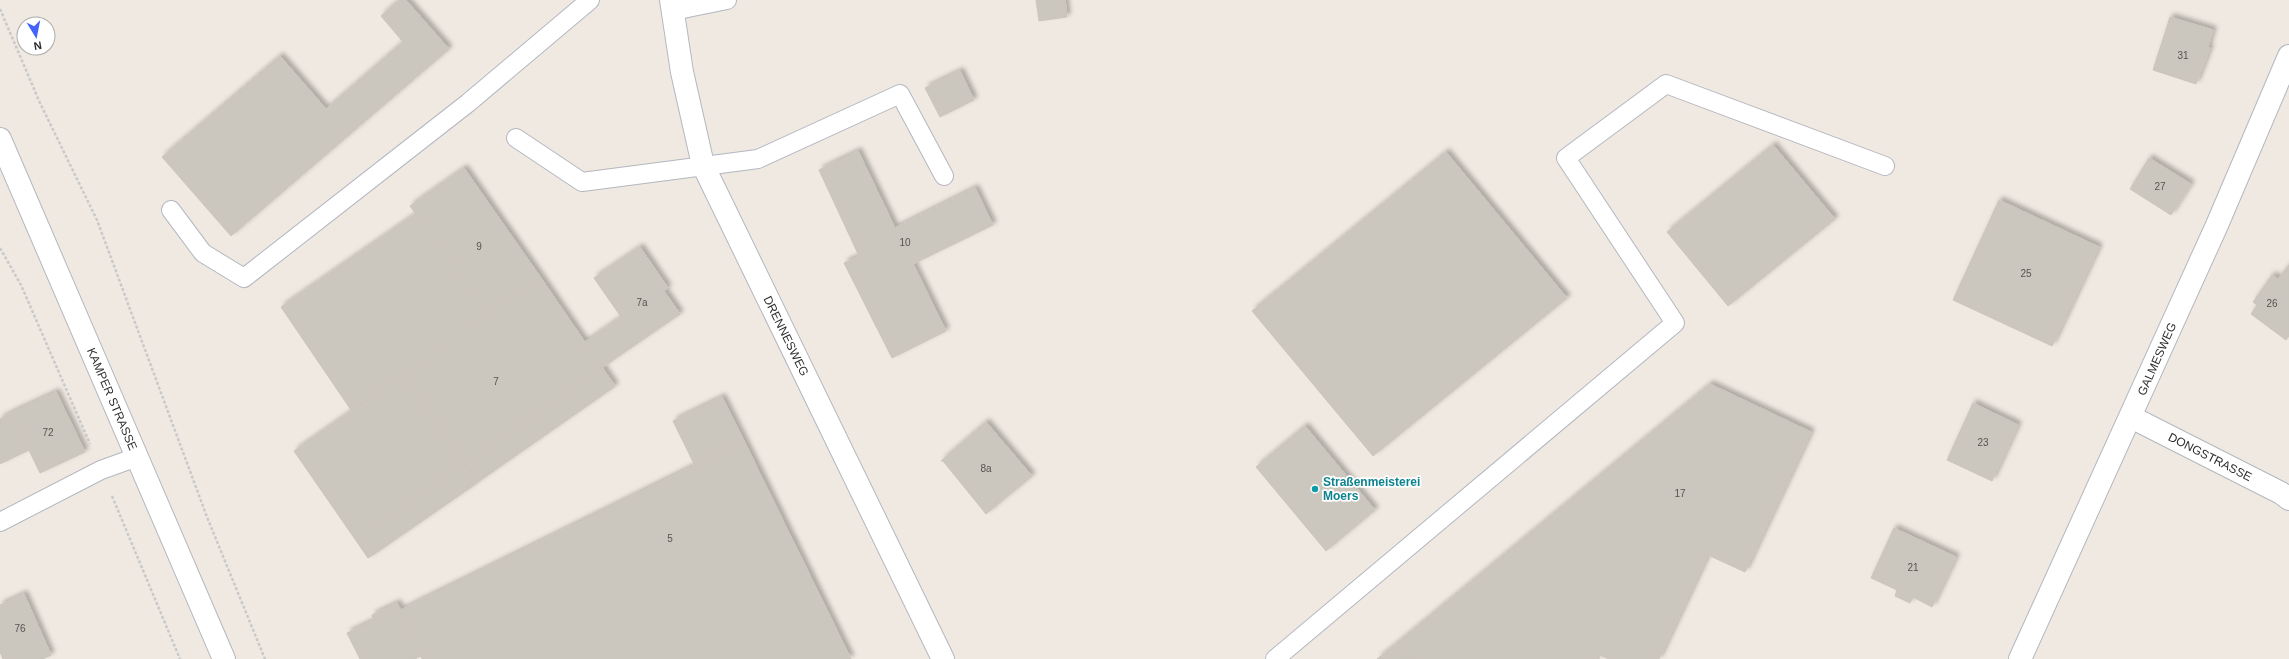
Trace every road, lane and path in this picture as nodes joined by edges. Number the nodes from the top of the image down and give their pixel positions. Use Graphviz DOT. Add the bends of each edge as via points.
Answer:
graph roads {
  1 [pos="590,0"];
  2 [pos="727,0"];
  3 [pos="672,5"];
  4 [pos="0,8"];
  5 [pos="2289,56"];
  6 [pos="516,138"];
  7 [pos="0,139"];
  8 [pos="703,165"];
  9 [pos="1885,166"];
  10 [pos="944,176"];
  11 [pos="171,210"];
  12 [pos="2131,416"];
  13 [pos="137,457"];
  14 [pos="2289,499"];
  15 [pos="0,522"];
  16 [pos="224,659"];
  17 [pos="265,659"];
  18 [pos="943,659"];
  19 [pos="1275,659"];
  20 [pos="2020,659"];
  1 -- 11 [label="lane" via="468,103 244,278 202,254"];
  2 -- 3 [label="lane"];
  3 -- 8 [label="street, DRENNESWEG" via="682,72"];
  4 -- 17 [label="path" via="40,103 97,220 207,517"];
  5 -- 12 [label="street, GALMESWEG"];
  6 -- 8 [label="lane" via="582,182"];
  7 -- 13 [label="street, KAMPER STRASSE"];
  8 -- 10 [label="lane" via="758,159 900,94"];
  8 -- 18 [label="street, DRENNESWEG"];
  9 -- 19 [label="lane" via="1666,84 1566,158 1675,323"];
  12 -- 14 [label="street, DONGSTRASSE"];
  12 -- 20 [label="street, GALMESWEG"];
  13 -- 15 [label="lane" via="101,470"];
  13 -- 16 [label="street, KAMPER STRASSE"];
}
